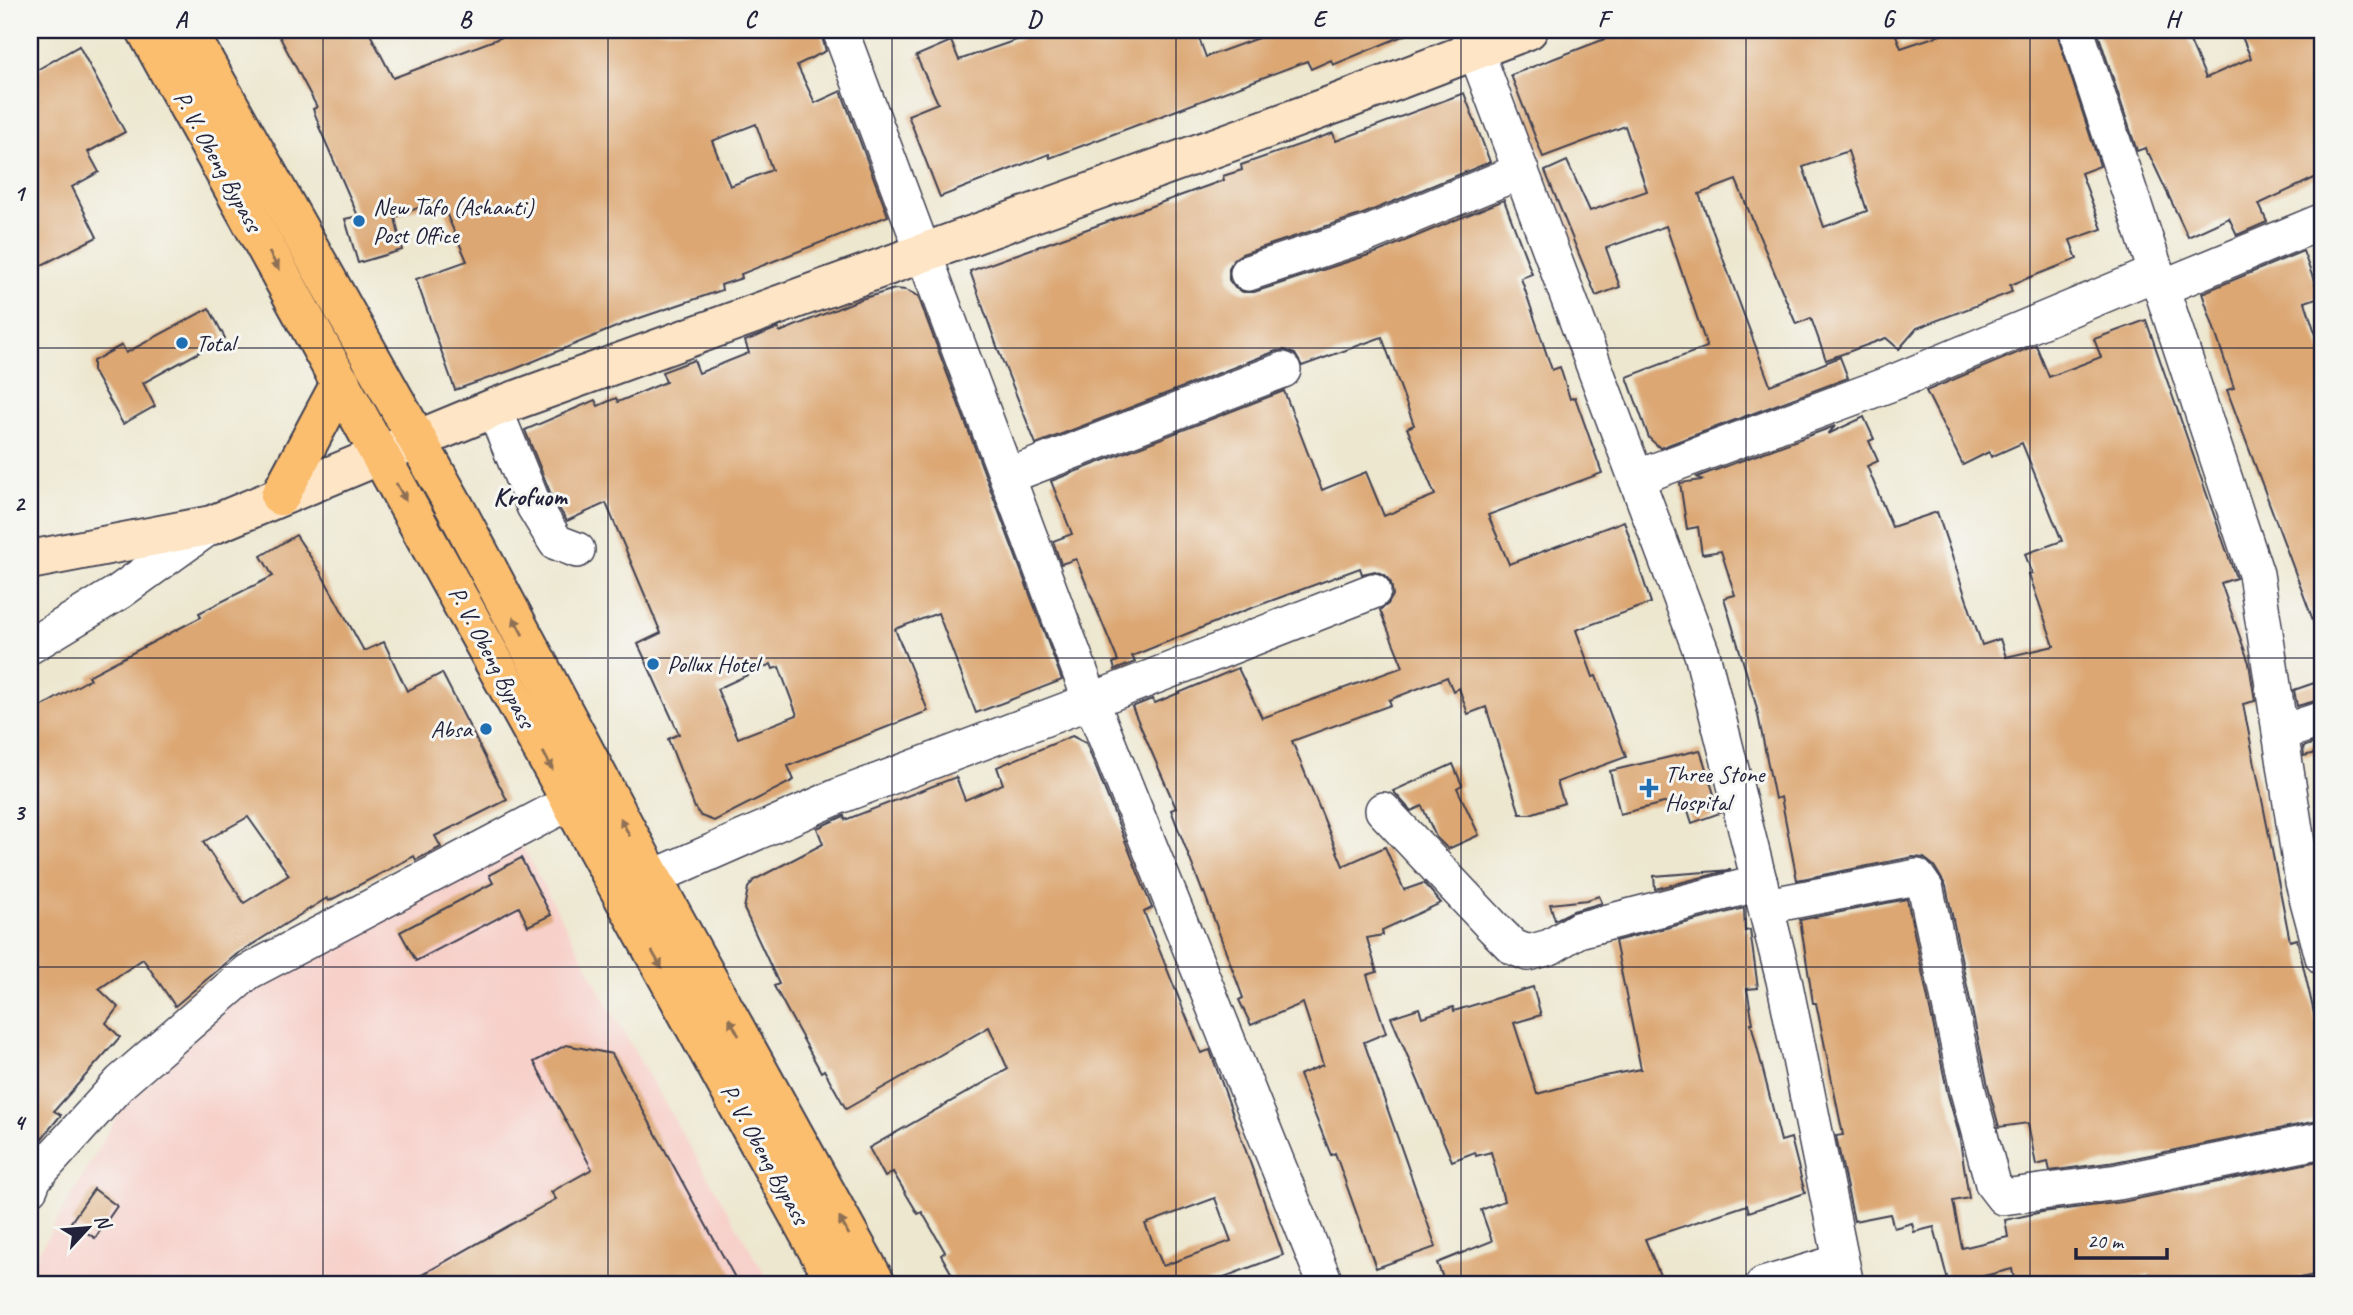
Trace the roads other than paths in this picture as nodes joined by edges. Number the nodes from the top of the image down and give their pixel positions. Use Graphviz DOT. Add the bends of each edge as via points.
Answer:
graph roads {
  1 [pos="146,30"];
  2 [pos="187,30"];
  3 [pos="841,30"];
  4 [pos="1528,30"];
  5 [pos="2076,30"];
  6 [pos="1472,40"];
  7 [pos="1521,171"];
  8 [pos="2323,221"];
  9 [pos="925,252"];
  10 [pos="1248,274"];
  11 [pos="2159,280"];
  12 [pos="1283,370"];
  13 [pos="341,382"];
  14 [pos="494,408"];
  15 [pos="418,441"];
  16 [pos="381,455"];
  17 [pos="1008,476"];
  18 [pos="1636,478"];
  19 [pos="280,496"];
  20 [pos="212,525"];
  21 [pos="577,551"];
  22 [pos="30,560"];
  23 [pos="1373,591"];
  24 [pos="30,646"];
  25 [pos="1091,701"];
  26 [pos="2323,719"];
  27 [pos="2280,733"];
  28 [pos="570,802"];
  29 [pos="1384,810"];
  30 [pos="652,878"];
  31 [pos="1763,895"];
  32 [pos="2323,957"];
  33 [pos="2323,1140"];
  34 [pos="30,1188"];
  35 [pos="1843,1273"];
  36 [pos="837,1285"];
  37 [pos="877,1285"];
  38 [pos="1326,1285"];
  39 [pos="1763,1285"];
  1 -- 13 [label="highway, P. V. Obeng Bypass, one-way"];
  2 -- 15 [label="highway, P. V. Obeng Bypass"];
  3 -- 9 [label="street"];
  4 -- 6 [label="street"];
  5 -- 11 [label="street"];
  6 -- 7 [label="street"];
  6 -- 9 [label="street"];
  7 -- 10 [label="street" via="1370,233"];
  7 -- 18 [label="street"];
  8 -- 11 [label="street"];
  9 -- 14 [label="street"];
  9 -- 17 [label="street"];
  11 -- 18 [label="street"];
  11 -- 27 [label="street" via="2256,574"];
  12 -- 17 [label="street"];
  13 -- 16 [label="highway, P. V. Obeng Bypass"];
  13 -- 19 [label="highway"];
  14 -- 15 [label="street"];
  14 -- 21 [label="street" via="534,506 556,542"];
  15 -- 16 [label="street"];
  30 -- 15 [label="highway, P. V. Obeng Bypass, one-way"];
  16 -- 19 [label="street"];
  16 -- 28 [label="highway, P. V. Obeng Bypass, one-way"];
  17 -- 25 [label="street"];
  18 -- 31 [label="street" via="1702,654"];
  19 -- 20 [label="street"];
  20 -- 22 [label="street"];
  20 -- 24 [label="street" via="120,592"];
  23 -- 25 [label="street"];
  25 -- 30 [label="street" via="839,796"];
  25 -- 38 [label="street"];
  26 -- 27 [label="street"];
  27 -- 32 [label="street" via="2303,882"];
  28 -- 34 [label="street" via="248,972 121,1082"];
  28 -- 36 [label="highway, P. V. Obeng Bypass, one-way"];
  29 -- 31 [label="street" via="1513,947 1528,953 1550,947 1578,930"];
  37 -- 30 [label="highway, P. V. Obeng Bypass, one-way"];
  31 -- 33 [label="street" via="1917,877 1926,890 1968,1091 1993,1184 2003,1198 2118,1182"];
  31 -- 35 [label="street"];
  35 -- 39 [label="street"];
}
